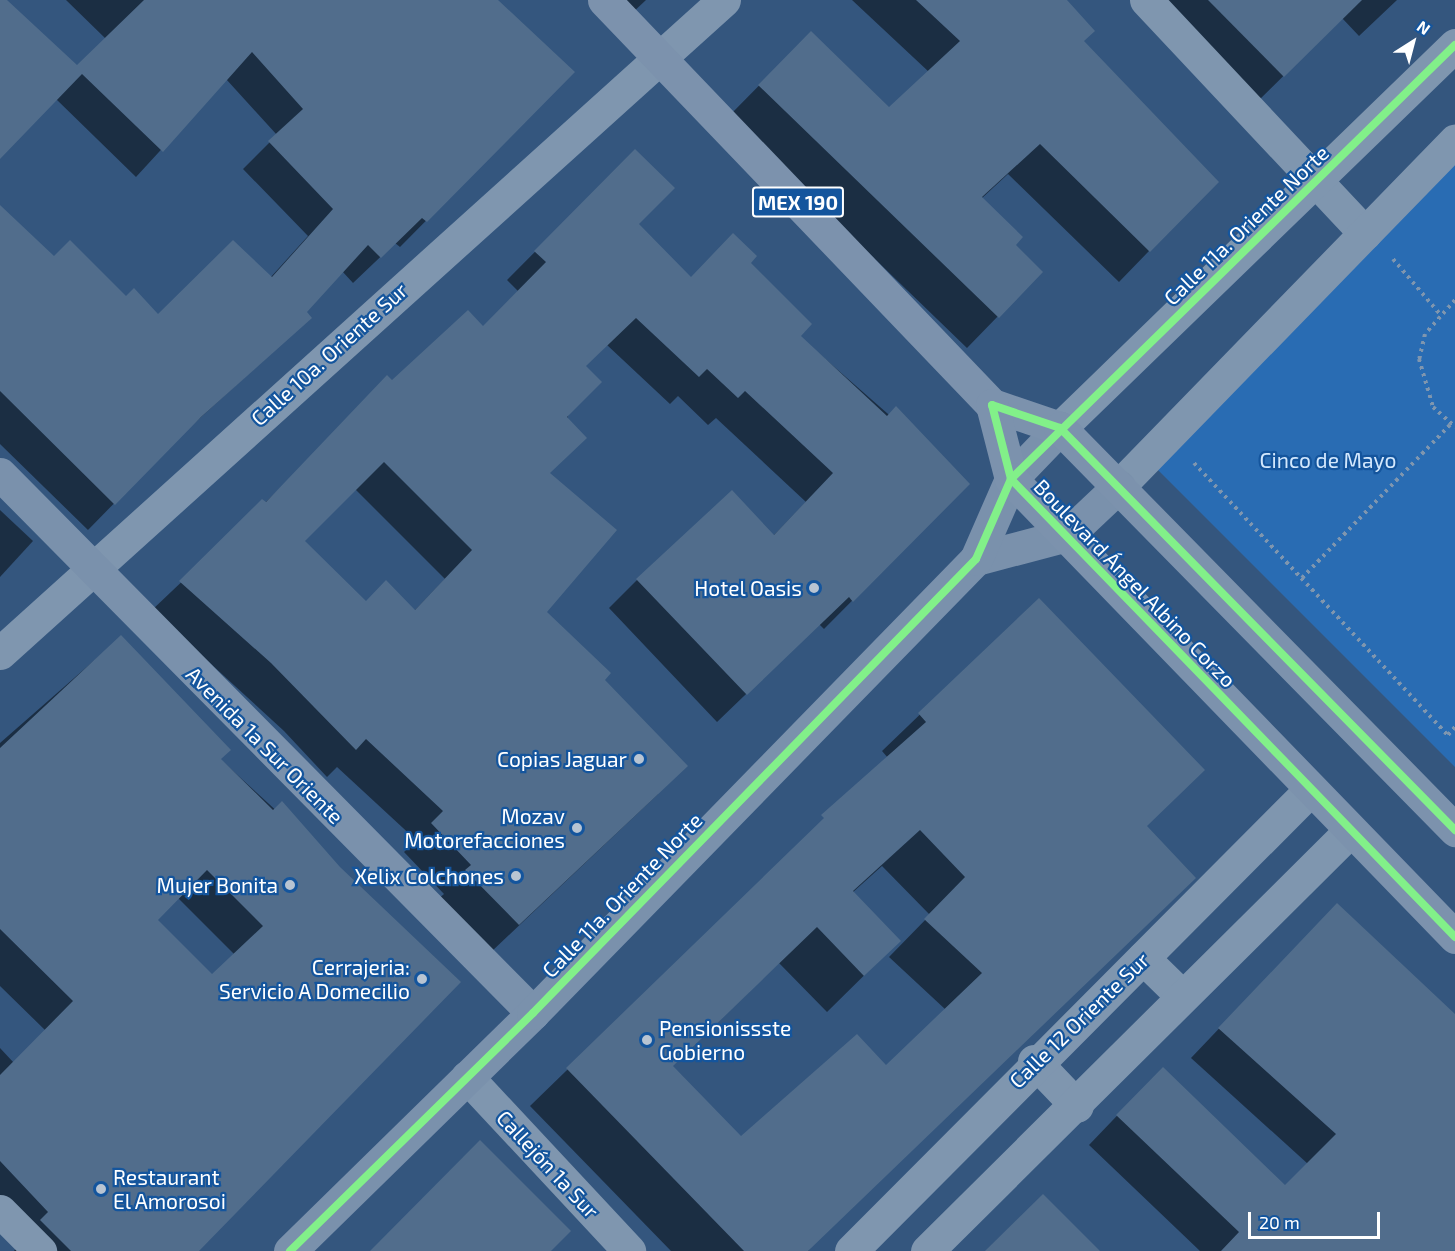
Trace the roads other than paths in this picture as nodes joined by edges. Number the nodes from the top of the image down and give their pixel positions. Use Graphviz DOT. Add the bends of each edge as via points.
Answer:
graph roads {
  1 [pos="604,0"];
  2 [pos="724,0"];
  3 [pos="1146,0"];
  4 [pos="1455,45"];
  5 [pos="660,55"];
  6 [pos="1455,140"];
  7 [pos="1315,184"];
  8 [pos="1365,233"];
  9 [pos="992,405"];
  10 [pos="1060,428"];
  11 [pos="0,474"];
  12 [pos="1011,480"];
  13 [pos="1119,486"];
  14 [pos="1067,535"];
  15 [pos="976,559"];
  16 [pos="90,569"];
  17 [pos="0,653"];
  18 [pos="1309,791"];
  19 [pos="1455,830"];
  20 [pos="1348,832"];
  21 [pos="1455,937"];
  22 [pos="1143,958"];
  23 [pos="1182,996"];
  24 [pos="533,1012"];
  25 [pos="1034,1061"];
  26 [pos="467,1077"];
  27 [pos="1077,1106"];
  28 [pos="0,1211"];
  29 [pos="40,1251"];
  30 [pos="290,1251"];
  31 [pos="629,1251"];
  32 [pos="851,1251"];
  33 [pos="927,1251"];
  1 -- 5 [label="main road, MEX 190"];
  2 -- 5 [label="street, Calle 10a. Oriente Sur"];
  3 -- 7 [label="street"];
  4 -- 7 [label="street, Calle 11a. Oriente Norte"];
  5 -- 9 [label="main road, MEX 190"];
  5 -- 16 [label="street, Calle 10a. Oriente Sur"];
  6 -- 8 [label="street"];
  7 -- 8 [label="street"];
  7 -- 10 [label="street, Calle 11a. Oriente Norte"];
  8 -- 13 [label="street"];
  9 -- 10 [label="main road, MEX 190"];
  9 -- 12 [label="main road, Boulevard Ángel Albino Corzo / MEX 190"];
  10 -- 12 [label="street"];
  10 -- 13 [label="main road, MEX 190"];
  11 -- 16 [label="street, Avenida 1a Sur Oriente"];
  12 -- 14 [label="main road, Boulevard Ángel Albino Corzo"];
  12 -- 15 [label="street"];
  13 -- 14 [label="street"];
  13 -- 19 [label="main road, MEX 190"];
  14 -- 15 [label="street"];
  14 -- 18 [label="main road, Boulevard Ángel Albino Corzo"];
  15 -- 24 [label="street, Calle 11a. Oriente Norte"];
  16 -- 17 [label="street, Calle 10a. Oriente Sur"];
  16 -- 24 [label="street, Avenida 1a Sur Oriente"];
  18 -- 20 [label="main road, Boulevard Ángel Albino Corzo"];
  18 -- 22 [label="street, Calle 12 Oriente Sur"];
  20 -- 21 [label="main road, Boulevard Ángel Albino Corzo"];
  20 -- 23 [label="street"];
  22 -- 23 [label="street"];
  22 -- 25 [label="street, Calle 12 Oriente Sur"];
  23 -- 27 [label="street"];
  24 -- 26 [label="street, Calle 11a. Oriente Norte"];
  25 -- 27 [label="street"];
  25 -- 32 [label="street, Calle 12 Oriente Sur"];
  26 -- 30 [label="street, Calle 11a. Oriente Norte"];
  26 -- 31 [label="street, Callejón 1a Sur"];
  27 -- 33 [label="street"];
  28 -- 29 [label="street"];
}
